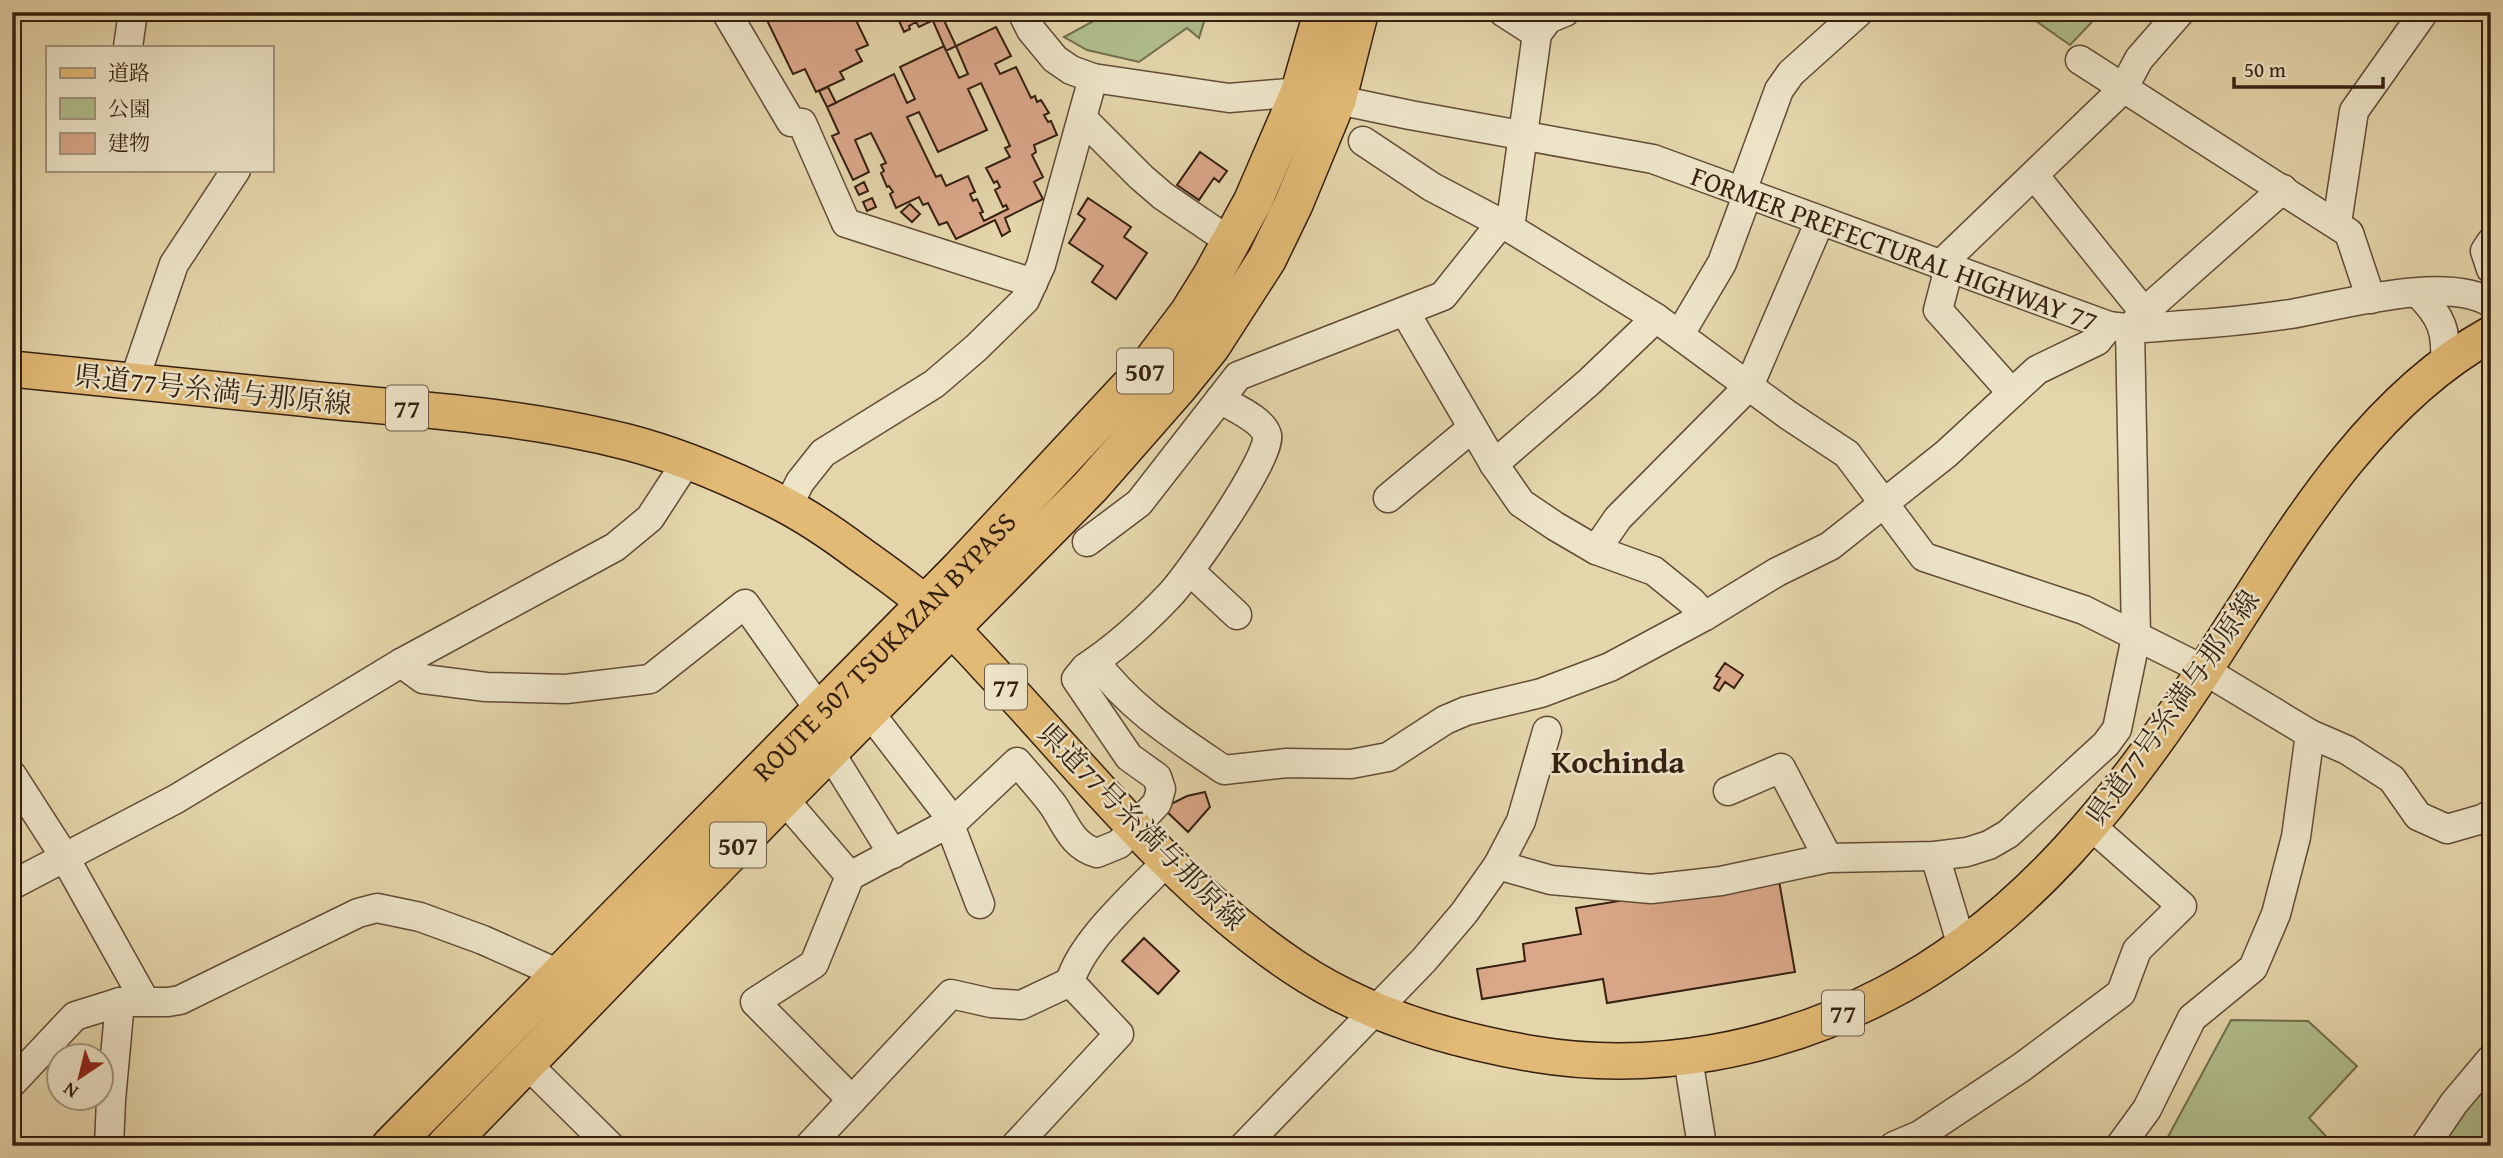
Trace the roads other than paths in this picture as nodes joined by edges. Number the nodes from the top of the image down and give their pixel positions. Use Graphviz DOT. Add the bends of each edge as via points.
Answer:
graph roads {
  1 [pos="133,12"];
  2 [pos="726,12"];
  3 [pos="1021,12"];
  4 [pos="1323,12"];
  5 [pos="1359,12"];
  6 [pos="1503,12"];
  7 [pos="1565,12"];
  8 [pos="1859,12"];
  9 [pos="2180,12"];
  10 [pos="2424,12"];
  11 [pos="1536,34"];
  12 [pos="128,46"];
  13 [pos="2080,60"];
  14 [pos="1093,78"];
  15 [pos="2123,89"];
  16 [pos="1300,92"];
  17 [pos="1338,99"];
  18 [pos="1083,119"];
  19 [pos="1521,136"];
  20 [pos="1363,141"];
  21 [pos="235,172"];
  22 [pos="2034,175"];
  23 [pos="2283,189"];
  24 [pos="1745,192"];
  25 [pos="1820,221"];
  26 [pos="2337,223"];
  27 [pos="1505,226"];
  28 [pos="2491,242"];
  29 [pos="1232,243"];
  30 [pos="1945,266"];
  31 [pos="2491,269"];
  32 [pos="1033,283"];
  33 [pos="2418,293"];
  34 [pos="2371,299"];
  35 [pos="2491,303"];
  36 [pos="1405,312"];
  37 [pos="1656,318"];
  38 [pos="2128,322"];
  39 [pos="1680,334"];
  40 [pos="2491,334"];
  41 [pos="2445,365"];
  42 [pos="12,369"];
  43 [pos="134,381"];
  44 [pos="1749,386"];
  45 [pos="2012,393"];
  46 [pos="1220,399"];
  47 [pos="1472,428"];
  48 [pos="687,461"];
  49 [pos="1494,464"];
  50 [pos="1091,486"];
  51 [pos="1388,498"];
  52 [pos="1882,503"];
  53 [pos="788,506"];
  54 [pos="1119,517"];
  55 [pos="1087,542"];
  56 [pos="1596,550"];
  57 [pos="1190,571"];
  58 [pos="1237,615"];
  59 [pos="938,616"];
  60 [pos="1705,616"];
  61 [pos="2136,637"];
  62 [pos="1095,661"];
  63 [pos="401,663"];
  64 [pos="2204,670"];
  65 [pos="821,712"];
  66 [pos="869,712"];
  67 [pos="1547,731"];
  68 [pos="2310,734"];
  69 [pos="829,751"];
  70 [pos="12,775"];
  71 [pos="1728,791"];
  72 [pos="783,798"];
  73 [pos="2491,814"];
  74 [pos="950,825"];
  75 [pos="2090,825"];
  76 [pos="1135,827"];
  77 [pos="893,854"];
  78 [pos="64,856"];
  79 [pos="1935,856"];
  80 [pos="1828,859"];
  81 [pos="1168,860"];
  82 [pos="1498,864"];
  83 [pos="850,876"];
  84 [pos="12,885"];
  85 [pos="980,904"];
  86 [pos="1962,946"];
  87 [pos="559,974"];
  88 [pos="1070,982"];
  89 [pos="132,1002"];
  90 [pos="1377,1010"];
  91 [pos="1688,1058"];
  92 [pos="2491,1059"];
  93 [pos="526,1063"];
  94 [pos="12,1083"];
  95 [pos="852,1100"];
  96 [pos="395,1145"];
  97 [pos="109,1146"];
  98 [pos="446,1146"];
  99 [pos="610,1146"];
  100 [pos="809,1146"];
  101 [pos="1016,1146"];
  102 [pos="1244,1146"];
  103 [pos="1702,1146"];
  104 [pos="1894,1146"];
  105 [pos="2120,1146"];
  106 [pos="2425,1146"];
  1 -- 12 [label="street"];
  2 -- 32 [label="street" via="791,122 802,122 846,223"];
  3 -- 14 [label="street, FORMER PREFECTURAL HIGHWAY 77" via="1055,59"];
  4 -- 16 [label="highway, 507"];
  5 -- 17 [label="highway, 507"];
  6 -- 11 [label="street"];
  7 -- 11 [label="street" via="1548,19"];
  8 -- 24 [label="street" via="1791,73 1779,90"];
  9 -- 15 [label="street" via="2139,59"];
  10 -- 26 [label="street" via="2354,111"];
  11 -- 19 [label="street"];
  13 -- 15 [label="street"];
  14 -- 16 [label="street, FORMER PREFECTURAL HIGHWAY 77" via="1229,98"];
  14 -- 18 [label="street"];
  15 -- 22 [label="street"];
  15 -- 23 [label="street"];
  16 -- 17 [label="street, FORMER PREFECTURAL HIGHWAY 77"];
  16 -- 29 [label="highway, ROUTE 507 TSUKAZAN BYPASS / 507"];
  17 -- 19 [label="street, FORMER PREFECTURAL HIGHWAY 77"];
  17 -- 50 [label="highway, ROUTE 507 TSUKAZAN BYPASS / 507" via="1267,259 1211,345"];
  18 -- 29 [label="street" via="1163,196"];
  18 -- 32 [label="street"];
  19 -- 24 [label="street, FORMER PREFECTURAL HIGHWAY 77" via="1653,159"];
  19 -- 27 [label="street"];
  20 -- 27 [label="street" via="1432,187"];
  21 -- 43 [label="street" via="174,264"];
  22 -- 30 [label="street"];
  22 -- 38 [label="street"];
  23 -- 26 [label="street"];
  23 -- 38 [label="street"];
  24 -- 25 [label="street, FORMER PREFECTURAL HIGHWAY 77"];
  24 -- 39 [label="street" via="1722,262"];
  25 -- 30 [label="street, FORMER PREFECTURAL HIGHWAY 77"];
  25 -- 44 [label="street"];
  26 -- 34 [label="street" via="2349,233"];
  27 -- 36 [label="street" via="1443,296"];
  27 -- 37 [label="street"];
  28 -- 31 [label="street" via="2485,251"];
  29 -- 59 [label="highway, ROUTE 507 TSUKAZAN BYPASS / 507" via="1189,313 1149,366"];
  30 -- 38 [label="street, FORMER PREFECTURAL HIGHWAY 77"];
  30 -- 45 [label="street" via="1938,310"];
  32 -- 53 [label="street" via="1025,300 934,384 823,453"];
  33 -- 34 [label="street, FORMER PREFECTURAL HIGHWAY 77"];
  33 -- 35 [label="street, FORMER PREFECTURAL HIGHWAY 77" via="2451,290"];
  33 -- 41 [label="street" via="2434,308 2443,326"];
  34 -- 38 [label="street, FORMER PREFECTURAL HIGHWAY 77" via="2210,323"];
  36 -- 46 [label="street" via="1238,376"];
  36 -- 47 [label="street"];
  37 -- 39 [label="street"];
  37 -- 49 [label="street"];
  38 -- 45 [label="street" via="2037,370"];
  38 -- 61 [label="street"];
  39 -- 44 [label="street"];
  40 -- 41 [label="main road, 県道77号糸満与那原線 / 77"];
  41 -- 64 [label="main road, 県道77号糸満与那原線 / 77" via="2387,415 2338,471"];
  42 -- 43 [label="main road, 県道77号糸満与那原線 / 77"];
  43 -- 48 [label="main road, 県道77号糸満与那原線 / 77" via="484,416 579,431"];
  44 -- 52 [label="street" via="1847,454"];
  44 -- 56 [label="street" via="1618,518"];
  45 -- 52 [label="street" via="1946,454"];
  46 -- 54 [label="street" via="1139,503"];
  46 -- 57 [label="street" via="1259,424 1267,434 1267,447"];
  47 -- 49 [label="street"];
  47 -- 51 [label="street"];
  48 -- 53 [label="main road, 県道77号糸満与那原線 / 77"];
  48 -- 63 [label="street" via="650,518 615,547"];
  49 -- 56 [label="street" via="1521,503"];
  50 -- 54 [label="street"];
  50 -- 59 [label="highway, ROUTE 507 TSUKAZAN BYPASS / 507"];
  52 -- 60 [label="street" via="1830,546"];
  52 -- 61 [label="street" via="1924,557 2084,610"];
  53 -- 59 [label="main road, 県道77号糸満与那原線 / 77" via="883,569"];
  54 -- 55 [label="street"];
  56 -- 60 [label="street" via="1654,571"];
  57 -- 58 [label="street"];
  57 -- 62 [label="street" via="1168,598"];
  59 -- 65 [label="highway, ROUTE 507 TSUKAZAN BYPASS / 507"];
  59 -- 66 [label="highway, ROUTE 507 TSUKAZAN BYPASS / 507"];
  59 -- 76 [label="main road, 県道77号糸満与那原線 / 77"];
  60 -- 62 [label="street" via="1610,667 1541,693 1466,711 1388,757 1351,764 1287,763 1224,770 1146,716"];
  61 -- 64 [label="street"];
  61 -- 79 [label="street" via="2117,729 2106,744 2008,834 1967,852"];
  62 -- 76 [label="street" via="1076,679 1129,757 1157,777 1161,789 1157,803"];
  63 -- 65 [label="street" via="423,679 486,687 566,689 650,679 745,604"];
  63 -- 78 [label="street" via="176,799"];
  64 -- 68 [label="street"];
  64 -- 75 [label="main road, 県道77号糸満与那原線 / 77"];
  65 -- 87 [label="highway, ROUTE 507 TSUKAZAN BYPASS / 507"];
  66 -- 69 [label="highway, ROUTE 507 TSUKAZAN BYPASS / 507"];
  66 -- 74 [label="street" via="946,812"];
  67 -- 82 [label="street" via="1521,821"];
  68 -- 73 [label="street" via="2347,750 2392,779 2418,816 2447,829"];
  68 -- 105 [label="street" via="2296,837 2276,914 2253,968 2192,1018 2147,1109"];
  69 -- 72 [label="highway, ROUTE 507 TSUKAZAN BYPASS / 507"];
  69 -- 77 [label="street"];
  70 -- 78 [label="street"];
  71 -- 80 [label="street" via="1781,768"];
  72 -- 83 [label="street"];
  72 -- 93 [label="highway, ROUTE 507 TSUKAZAN BYPASS / 507"];
  74 -- 76 [label="street" via="1017,762 1087,850 1097,853 1118,844"];
  74 -- 77 [label="street"];
  74 -- 85 [label="street"];
  75 -- 86 [label="main road, 県道77号糸満与那原線 / 77" via="2016,903"];
  75 -- 104 [label="street" via="2182,906 2137,950 2121,993 2022,1068 1920,1135"];
  76 -- 81 [label="main road, 県道77号糸満与那原線 / 77"];
  77 -- 83 [label="street"];
  78 -- 84 [label="street"];
  78 -- 89 [label="street"];
  79 -- 80 [label="street"];
  79 -- 86 [label="street"];
  80 -- 82 [label="street" via="1721,881 1651,889 1551,880"];
  81 -- 88 [label="street" via="1107,925 1075,965"];
  81 -- 90 [label="main road, 県道77号糸満与那原線 / 77" via="1207,899 1298,970"];
  82 -- 90 [label="street" via="1447,934"];
  83 -- 95 [label="street" via="814,964 755,1002"];
  86 -- 91 [label="main road, 県道77号糸満与那原線 / 77" via="1884,995 1836,1016 1786,1035"];
  87 -- 89 [label="street" via="483,940 377,908 358,913 180,1000"];
  87 -- 96 [label="highway, ROUTE 507 TSUKAZAN BYPASS / 507"];
  88 -- 95 [label="street" via="1021,1005 951,994"];
  88 -- 101 [label="street" via="1119,1034"];
  89 -- 94 [label="street" via="75,1016"];
  89 -- 97 [label="street" via="111,1100"];
  90 -- 91 [label="main road, 県道77号糸満与那原線 / 77" via="1492,1047 1558,1058 1619,1062"];
  90 -- 102 [label="street"];
  91 -- 103 [label="street"];
  92 -- 106 [label="street"];
  93 -- 98 [label="highway, ROUTE 507 TSUKAZAN BYPASS / 507"];
  93 -- 99 [label="street"];
  95 -- 100 [label="street"];
}
